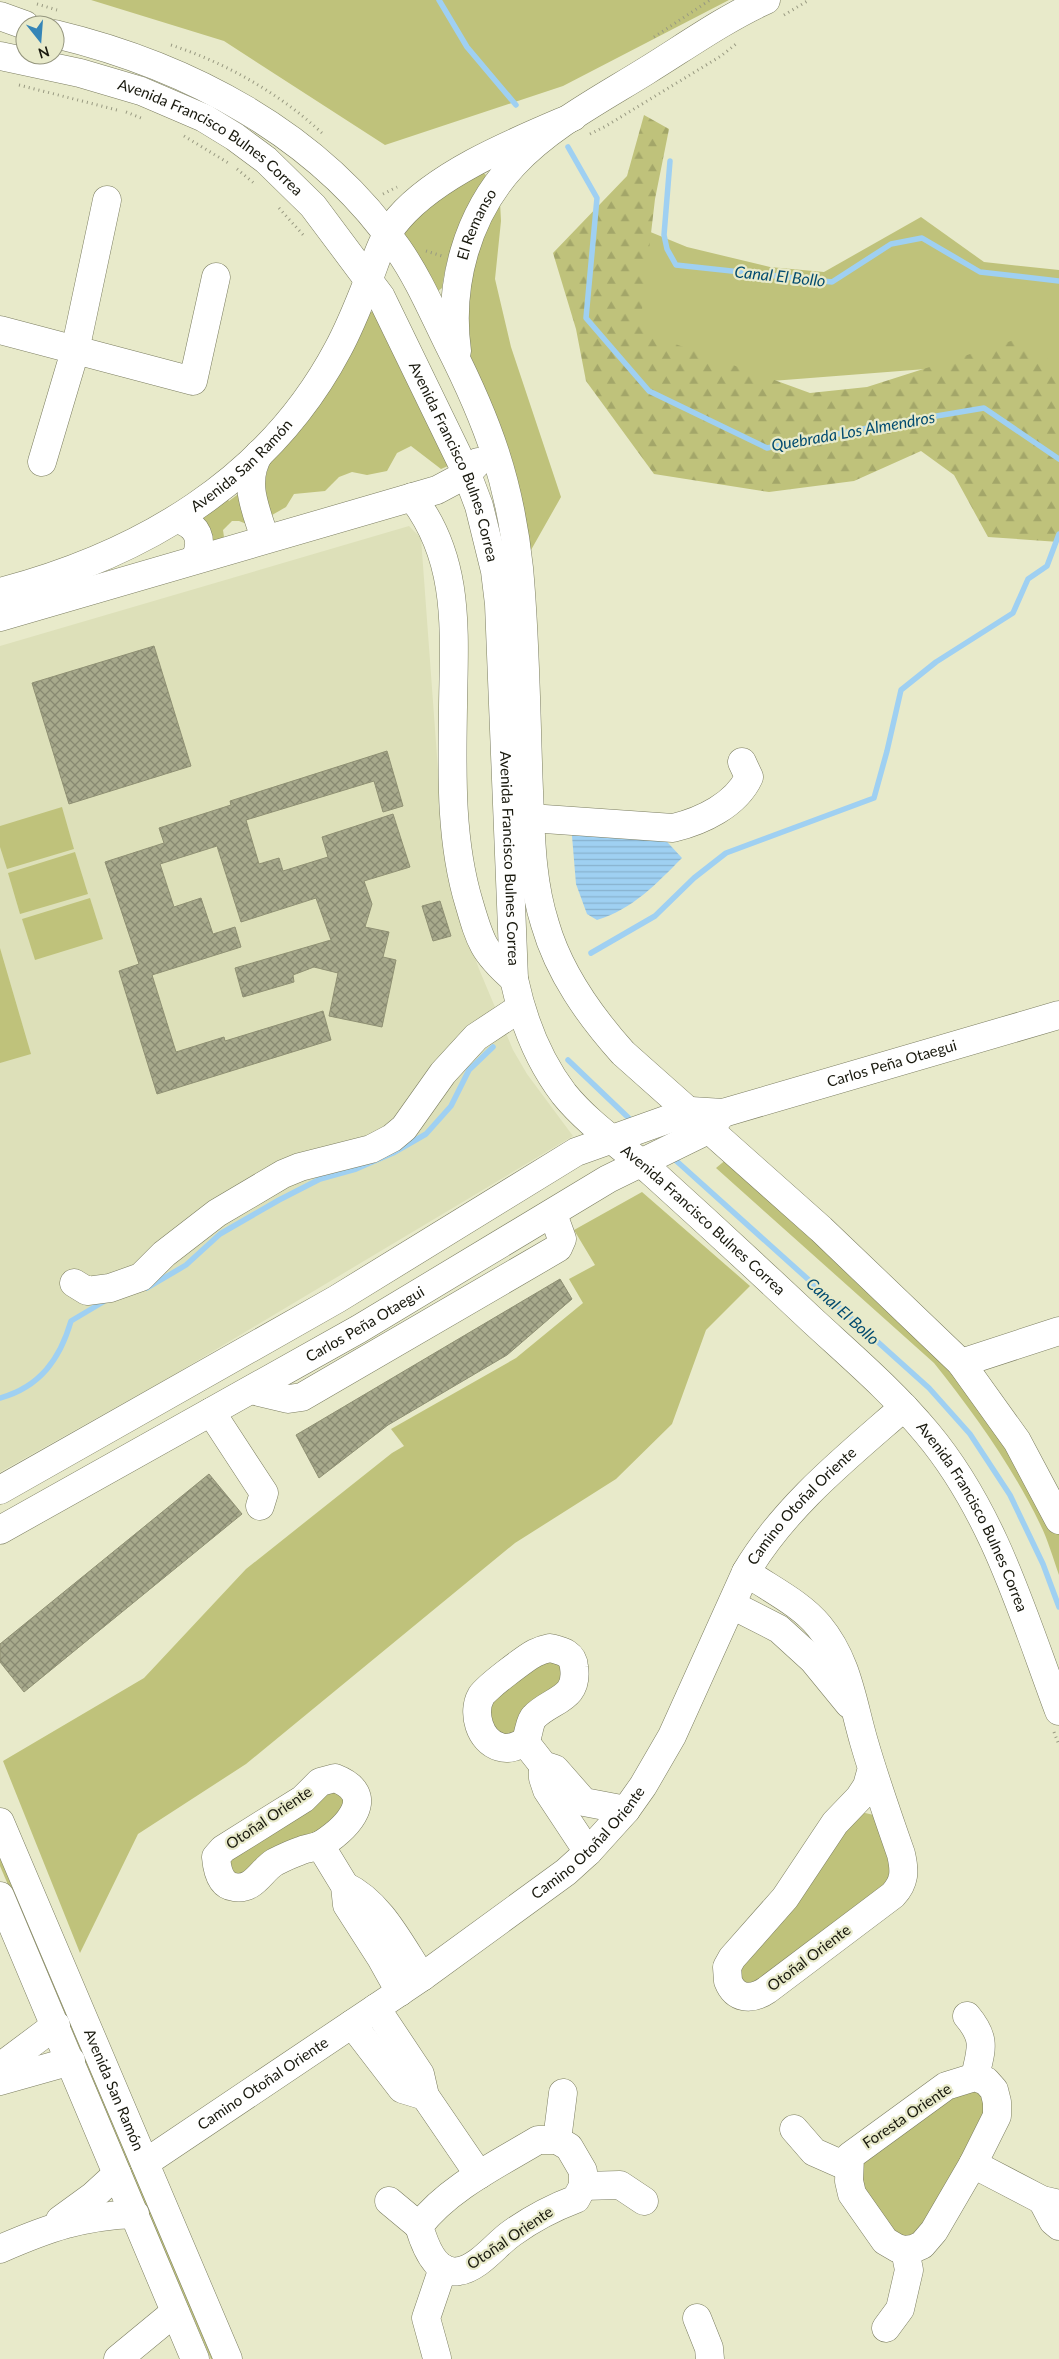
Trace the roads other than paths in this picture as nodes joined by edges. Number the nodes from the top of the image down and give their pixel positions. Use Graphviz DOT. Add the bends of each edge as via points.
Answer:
graph roads {
  1 [pos="774,8"];
  2 [pos="0,16"];
  3 [pos="15,21"];
  4 [pos="65,37"];
  5 [pos="0,56"];
  6 [pos="577,127"];
  7 [pos="340,183"];
  8 [pos="107,200"];
  9 [pos="314,206"];
  10 [pos="387,234"];
  11 [pos="216,277"];
  12 [pos="369,279"];
  13 [pos="432,311"];
  14 [pos="0,330"];
  15 [pos="75,351"];
  16 [pos="460,367"];
  17 [pos="491,438"];
  18 [pos="259,454"];
  19 [pos="42,462"];
  20 [pos="467,474"];
  21 [pos="412,497"];
  22 [pos="177,519"];
  23 [pos="266,539"];
  24 [pos="195,559"];
  25 [pos="0,592"];
  26 [pos="0,617"];
  27 [pos="742,762"];
  28 [pos="530,818"];
  29 [pos="514,979"];
  30 [pos="520,1008"];
  31 [pos="1059,1015"];
  32 [pos="698,1122"];
  33 [pos="621,1136"];
  34 [pos="646,1159"];
  35 [pos="553,1214"];
  36 [pos="74,1283"];
  37 [pos="337,1299"];
  38 [pos="303,1318"];
  39 [pos="359,1329"];
  40 [pos="1059,1331"];
  41 [pos="322,1350"];
  42 [pos="961,1363"];
  43 [pos="251,1390"];
  44 [pos="904,1406"];
  45 [pos="211,1412"];
  46 [pos="0,1490"];
  47 [pos="260,1506"];
  48 [pos="1059,1520"];
  49 [pos="0,1530"];
  50 [pos="746,1572"];
  51 [pos="732,1605"];
  52 [pos="1059,1711"];
  53 [pos="856,1716"];
  54 [pos="526,1742"];
  55 [pos="544,1765"];
  56 [pos="872,1768"];
  57 [pos="626,1810"];
  58 [pos="845,1811"];
  59 [pos="887,1814"];
  60 [pos="0,1822"];
  61 [pos="320,1845"];
  62 [pos="588,1852"];
  63 [pos="346,1886"];
  64 [pos="0,1896"];
  65 [pos="422,1977"];
  66 [pos="400,1992"];
  67 [pos="376,2008"];
  68 [pos="967,2016"];
  69 [pos="352,2024"];
  70 [pos="56,2025"];
  71 [pos="71,2061"];
  72 [pos="0,2066"];
  73 [pos="975,2077"];
  74 [pos="0,2081"];
  75 [pos="563,2092"];
  76 [pos="425,2096"];
  77 [pos="794,2129"];
  78 [pos="557,2140"];
  79 [pos="145,2163"];
  80 [pos="973,2164"];
  81 [pos="848,2167"];
  82 [pos="117,2174"];
  83 [pos="479,2175"];
  84 [pos="583,2186"];
  85 [pos="389,2201"];
  86 [pos="644,2202"];
  87 [pos="1050,2202"];
  88 [pos="135,2214"];
  89 [pos="419,2226"];
  90 [pos="1059,2226"];
  91 [pos="34,2234"];
  92 [pos="0,2249"];
  93 [pos="905,2250"];
  94 [pos="443,2268"];
  95 [pos="175,2312"];
  96 [pos="697,2318"];
  97 [pos="886,2328"];
  98 [pos="437,2358"];
  99 [pos="118,2359"];
  100 [pos="195,2359"];
  101 [pos="228,2359"];
  102 [pos="710,2359"];
  1 -- 6 [label="street, El Remanso" via="687,46"];
  2 -- 3 [label="street"];
  4 -- 7 [label="street, Avenida Francisco Bulnes Correa" via="153,63 223,96 288,138"];
  5 -- 9 [label="street, Avenida Francisco Bulnes Correa" via="80,73 180,106 266,160"];
  6 -- 10 [label="street, El Remanso" via="501,148 420,198"];
  6 -- 16 [label="street, El Remanso" via="514,164 490,193 473,226 461,262 455,297"];
  7 -- 9 [label="street" via="334,197"];
  7 -- 10 [label="street, Avenida Francisco Bulnes Correa"];
  8 -- 15 [label="street"];
  9 -- 12 [label="street, Avenida Francisco Bulnes Correa"];
  10 -- 12 [label="street, Avenida San Ramón"];
  10 -- 13 [label="street, Avenida Francisco Bulnes Correa"];
  11 -- 15 [label="street" via="193,381"];
  12 -- 13 [label="street" via="394,280 408,287"];
  12 -- 18 [label="street, Avenida San Ramón" via="324,374 286,425"];
  12 -- 20 [label="street, Avenida Francisco Bulnes Correa" via="393,318"];
  13 -- 16 [label="street, Avenida Francisco Bulnes Correa"];
  14 -- 15 [label="street"];
  15 -- 19 [label="street"];
  16 -- 17 [label="street, Avenida Francisco Bulnes Correa"];
  17 -- 20 [label="street" via="481,458"];
  17 -- 28 [label="street, Avenida Francisco Bulnes Correa" via="511,510 519,570"];
  18 -- 22 [label="street, Avenida San Ramón"];
  18 -- 23 [label="street" via="253,463 250,480"];
  20 -- 21 [label="street" via="437,490"];
  20 -- 29 [label="street, Avenida Francisco Bulnes Correa" via="488,538 499,604"];
  21 -- 23 [label="street"];
  21 -- 29 [label="street" via="424,513 442,550 454,607 456,847 462,879 480,938 492,961"];
  22 -- 24 [label="street" via="188,522 196,530 200,545"];
  22 -- 25 [label="street, Avenida San Ramón" via="77,569"];
  23 -- 24 [label="street"];
  24 -- 26 [label="street"];
  27 -- 28 [label="street" via="749,777 744,788 712,814 694,823 673,828"];
  28 -- 32 [label="street, Avenida Francisco Bulnes Correa" via="538,900 568,980 613,1042"];
  29 -- 30 [label="street, Avenida Francisco Bulnes Correa"];
  30 -- 33 [label="street, Avenida Francisco Bulnes Correa" via="550,1073 582,1113"];
  30 -- 36 [label="street" via="476,1037 443,1073 404,1128 392,1138 371,1149 309,1164 283,1174 217,1213 164,1254 141,1277 110,1288 87,1291"];
  31 -- 32 [label="street, Carlos Peña Otaegui"];
  32 -- 33 [label="street, Carlos Peña Otaegui"];
  32 -- 34 [label="street, Carlos Peña Otaegui"];
  32 -- 42 [label="street, Avenida Francisco Bulnes Correa" via="821,1229"];
  33 -- 34 [label="street, Avenida Francisco Bulnes Correa"];
  33 -- 37 [label="street, Carlos Peña Otaegui" via="576,1152"];
  34 -- 35 [label="street, Carlos Peña Otaegui"];
  34 -- 44 [label="street, Avenida Francisco Bulnes Correa"];
  35 -- 39 [label="street, Carlos Peña Otaegui"];
  35 -- 43 [label="street" via="562,1239 558,1248 302,1396 288,1399"];
  37 -- 38 [label="street, Carlos Peña Otaegui"];
  37 -- 39 [label="street" via="339,1316 350,1327"];
  38 -- 41 [label="street" via="322,1328 325,1339"];
  38 -- 46 [label="street, Carlos Peña Otaegui"];
  39 -- 41 [label="street, Carlos Peña Otaegui"];
  40 -- 42 [label="street"];
  41 -- 43 [label="street, Carlos Peña Otaegui"];
  42 -- 48 [label="street, Avenida Francisco Bulnes Correa" via="1017,1442"];
  43 -- 45 [label="street, Carlos Peña Otaegui"];
  44 -- 50 [label="street, Camino Otoñal Oriente" via="791,1511 759,1550"];
  44 -- 52 [label="street, Avenida Francisco Bulnes Correa" via="951,1464 985,1522"];
  45 -- 47 [label="street" via="264,1493"];
  45 -- 49 [label="street, Carlos Peña Otaegui"];
  50 -- 51 [label="street, Camino Otoñal Oriente"];
  50 -- 53 [label="street, Otoñal Oriente" via="805,1612 819,1626 841,1659 854,1696"];
  51 -- 53 [label="street, Otoñal Oriente" via="779,1629 796,1644 828,1677"];
  51 -- 57 [label="street, Camino Otoñal Oriente" via="672,1736 654,1770"];
  53 -- 56 [label="street, Otoñal Oriente"];
  54 -- 55 [label="street"];
  55 -- 57 [label="street" via="555,1769 584,1802"];
  55 -- 62 [label="street" via="543,1778 547,1790"];
  56 -- 58 [label="street, Otoñal Oriente" via="864,1791"];
  56 -- 59 [label="street, Otoñal Oriente"];
  57 -- 62 [label="street, Camino Otoñal Oriente"];
  58 -- 59 [label="street" via="864,1804"];
  58 -- 59 [label="street, Otoñal Oriente" via="785,1898 729,1962 727,1977 737,1994 749,1998 762,1994 896,1892 904,1878 904,1867"];
  60 -- 79 [label="street, Avenida San Ramón"];
  61 -- 61 [label="street, Otoñal Oriente" via="345,1825 356,1810 355,1789 335,1778 320,1782 303,1799 223,1849 216,1857 217,1868 226,1883 242,1888 272,1864 298,1851"];
  61 -- 63 [label="street"];
  62 -- 65 [label="street, Camino Otoñal Oriente"];
  63 -- 65 [label="street" via="372,1904"];
  63 -- 66 [label="street" via="347,1905"];
  64 -- 70 [label="street, Avenida San Ramón"];
  65 -- 66 [label="street, Camino Otoñal Oriente"];
  66 -- 67 [label="street, Camino Otoñal Oriente"];
  67 -- 69 [label="street, Camino Otoñal Oriente"];
  67 -- 76 [label="street" via="420,2074"];
  68 -- 73 [label="street" via="979,2030 981,2047"];
  69 -- 76 [label="street" via="402,2089"];
  69 -- 79 [label="street, Camino Otoñal Oriente"];
  70 -- 71 [label="street, Avenida San Ramón"];
  70 -- 72 [label="street"];
  71 -- 74 [label="street"];
  71 -- 82 [label="street, Avenida San Ramón"];
  73 -- 80 [label="street" via="986,2081 994,2090 997,2116"];
  73 -- 81 [label="street, Foresta Oriente" via="946,2086 859,2148 850,2156"];
  75 -- 78 [label="street"];
  76 -- 83 [label="street"];
  77 -- 81 [label="street" via="814,2152"];
  78 -- 83 [label="street" via="538,2140"];
  78 -- 84 [label="street" via="569,2147 583,2171"];
  79 -- 101 [label="street, Avenida San Ramón"];
  80 -- 87 [label="street"];
  80 -- 93 [label="street" via="934,2230 922,2245"];
  81 -- 93 [label="street" via="852,2194 885,2241"];
  82 -- 88 [label="street, Avenida San Ramón"];
  82 -- 91 [label="street" via="65,2217"];
  83 -- 89 [label="street" via="430,2212"];
  84 -- 86 [label="street" via="620,2185"];
  84 -- 94 [label="street, Otoñal Oriente" via="576,2199 544,2211 474,2264 458,2272"];
  85 -- 89 [label="street"];
  87 -- 90 [label="street" via="1053,2221"];
  88 -- 91 [label="street" via="67,2222"];
  88 -- 95 [label="street, Avenida San Ramón"];
  89 -- 94 [label="street" via="431,2255"];
  91 -- 92 [label="street"];
  93 -- 97 [label="street" via="909,2270 900,2309"];
  94 -- 98 [label="street" via="426,2318"];
  95 -- 99 [label="street"];
  95 -- 100 [label="street, Avenida San Ramón"];
  96 -- 102 [label="street"];
}
